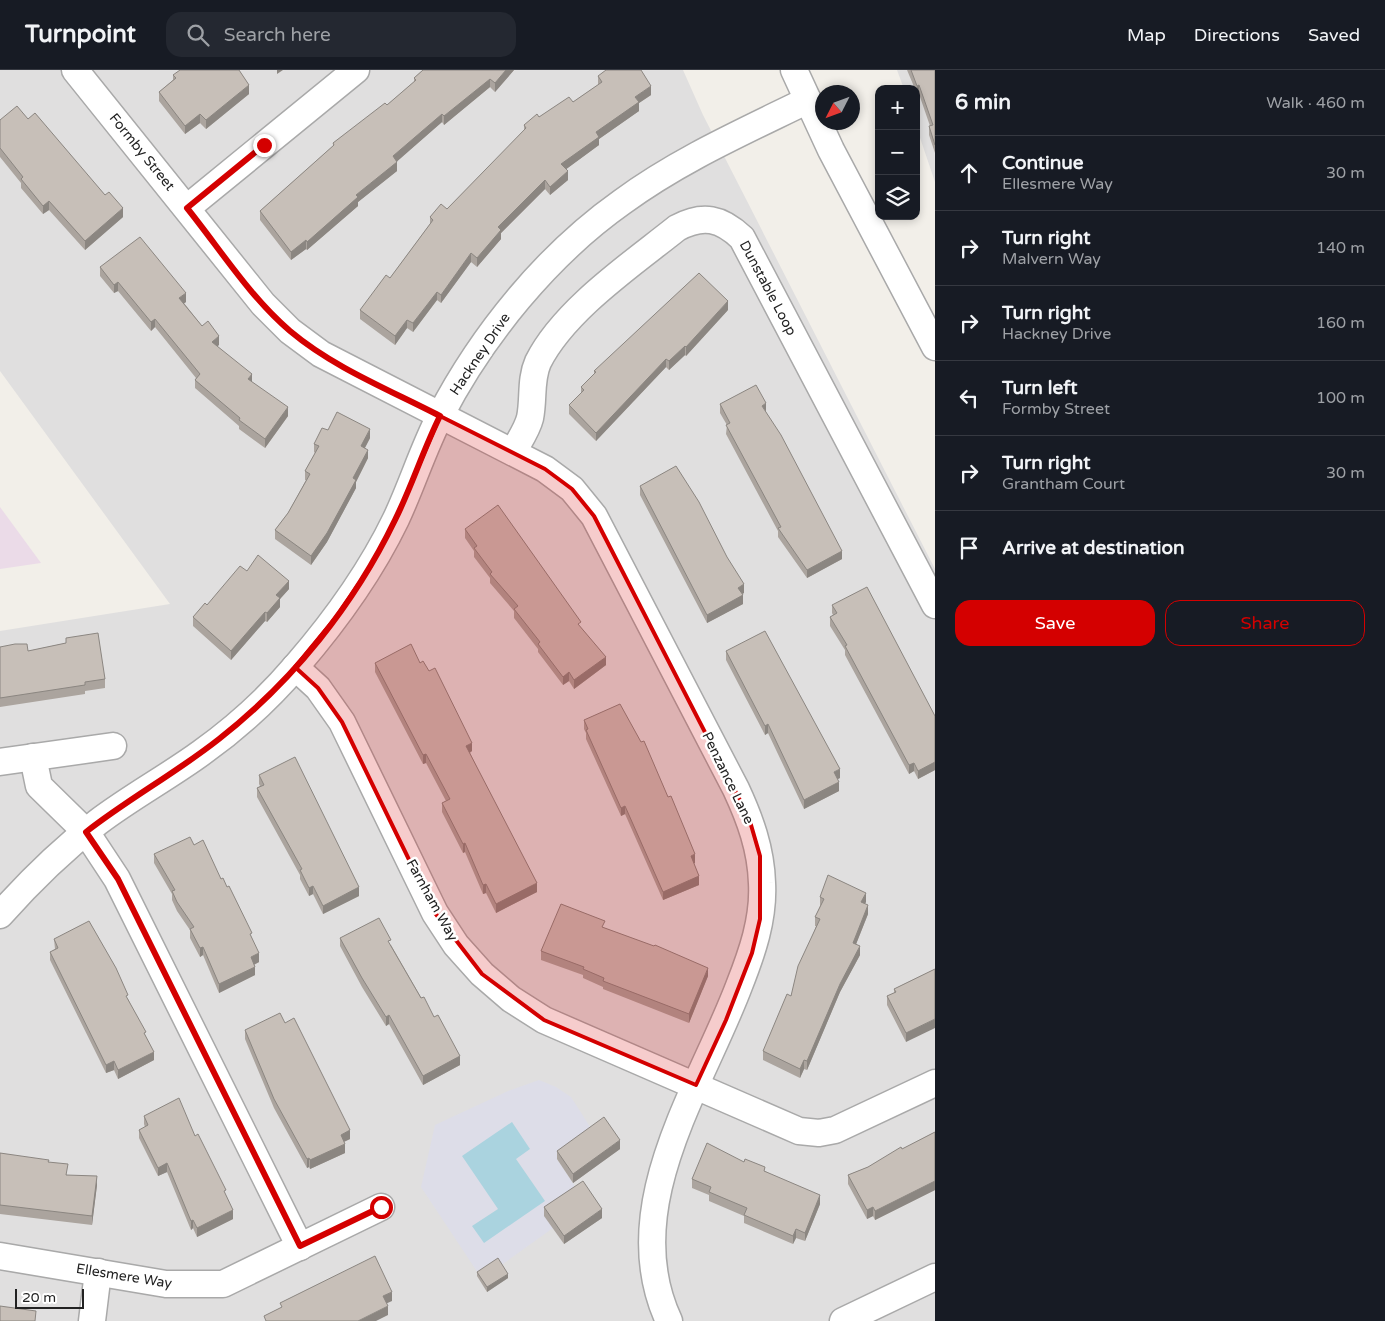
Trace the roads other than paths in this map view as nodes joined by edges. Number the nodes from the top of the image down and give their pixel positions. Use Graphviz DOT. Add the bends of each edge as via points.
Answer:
graph roads {
  1 [pos="75,70"];
  2 [pos="356,70"];
  3 [pos="794,70"];
  4 [pos="808,100"];
  5 [pos="187,208"];
  6 [pos="935,347"];
  7 [pos="440,416"];
  8 [pos="513,452"];
  9 [pos="935,605"];
  10 [pos="295,667"];
  11 [pos="113,746"];
  12 [pos="33,757"];
  13 [pos="0,762"];
  14 [pos="86,832"];
  15 [pos="0,915"];
  16 [pos="935,1083"];
  17 [pos="696,1085"];
  18 [pos="381,1207"];
  19 [pos="300,1246"];
  20 [pos="0,1256"];
  21 [pos="98,1272"];
  22 [pos="935,1277"];
  23 [pos="92,1321"];
  24 [pos="668,1321"];
  25 [pos="843,1321"];
  1 -- 5 [label="street, Formby Street"];
  2 -- 5 [label="street"];
  3 -- 4 [label="street"];
  4 -- 6 [label="street"];
  4 -- 7 [label="street, Hackney Drive" via="666,173 621,202 580,236 525,291 490,335"];
  5 -- 7 [label="street, Formby Street" via="262,304 290,331 321,354"];
  7 -- 8 [label="street, Penzance Lane"];
  7 -- 10 [label="street, Hackney Drive" via="396,519 369,569 338,616"];
  8 -- 9 [label="street, Dunstable Loop" via="530,418 538,363 567,323 598,291 677,228 688,222 716,220 731,227 742,238"];
  8 -- 17 [label="street, Penzance Lane" via="545,469 572,489 594,516 736,788 760,856 760,919 752,953"];
  10 -- 14 [label="street, Hackney Drive" via="262,702 220,738"];
  10 -- 17 [label="street, Farnham Way" via="318,688 342,722 435,913 456,945 482,974 511,999 544,1020"];
  11 -- 12 [label="street"];
  12 -- 13 [label="street"];
  12 -- 14 [label="street" via="39,786"];
  14 -- 15 [label="street, Hackney Drive" via="24,888"];
  14 -- 19 [label="street" via="118,879"];
  16 -- 17 [label="street" via="854,1123 819,1133 799,1131"];
  17 -- 24 [label="street, Penzance Lane" via="666,1159 656,1201 652,1245 654,1265"];
  18 -- 19 [label="street, Ellesmere Way"];
  19 -- 21 [label="street, Ellesmere Way" via="223,1284 166,1284"];
  20 -- 21 [label="street, Ellesmere Way"];
  21 -- 23 [label="street"];
  22 -- 25 [label="street"];
}
